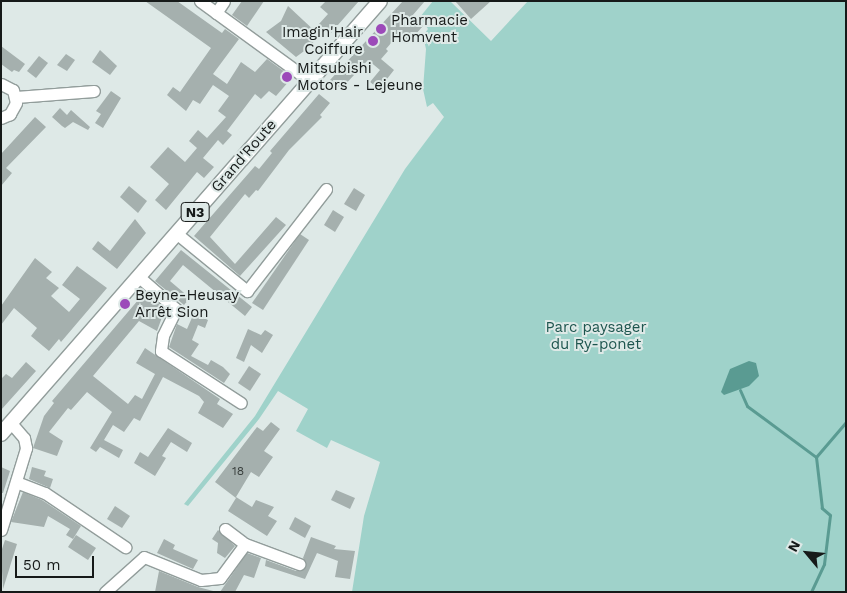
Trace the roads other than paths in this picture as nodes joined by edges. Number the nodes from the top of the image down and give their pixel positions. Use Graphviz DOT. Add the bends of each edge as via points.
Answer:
graph roads {
  1 [pos="200,1"];
  2 [pos="224,1"];
  3 [pos="380,1"];
  4 [pos="216,13"];
  5 [pos="310,81"];
  6 [pos="1,84"];
  7 [pos="94,91"];
  8 [pos="16,97"];
  9 [pos="1,118"];
  10 [pos="326,189"];
  11 [pos="176,233"];
  12 [pos="139,278"];
  13 [pos="241,403"];
  14 [pos="6,428"];
  15 [pos="16,482"];
  16 [pos="225,529"];
  17 [pos="1,530"];
  18 [pos="245,544"];
  19 [pos="125,547"];
  20 [pos="298,564"];
  21 [pos="105,592"];
  1 -- 4 [label="street"];
  2 -- 4 [label="street"];
  3 -- 5 [label="main road, Grand'Route / N3"];
  4 -- 5 [label="street"];
  5 -- 11 [label="main road, Grand'Route / N3"];
  6 -- 8 [label="street" via="13,90"];
  7 -- 8 [label="street"];
  8 -- 9 [label="street" via="14,109"];
  10 -- 11 [label="street" via="247,291"];
  11 -- 12 [label="main road, Grand'Route / N3"];
  12 -- 13 [label="street" via="176,309 163,336 161,352"];
  12 -- 14 [label="main road, Grand'Route / N3"];
  14 -- 15 [label="street" via="26,443"];
  15 -- 17 [label="street"];
  15 -- 19 [label="street" via="45,493"];
  16 -- 18 [label="street"];
  18 -- 20 [label="street"];
  18 -- 21 [label="street" via="215,581 201,580 144,557"];
}
